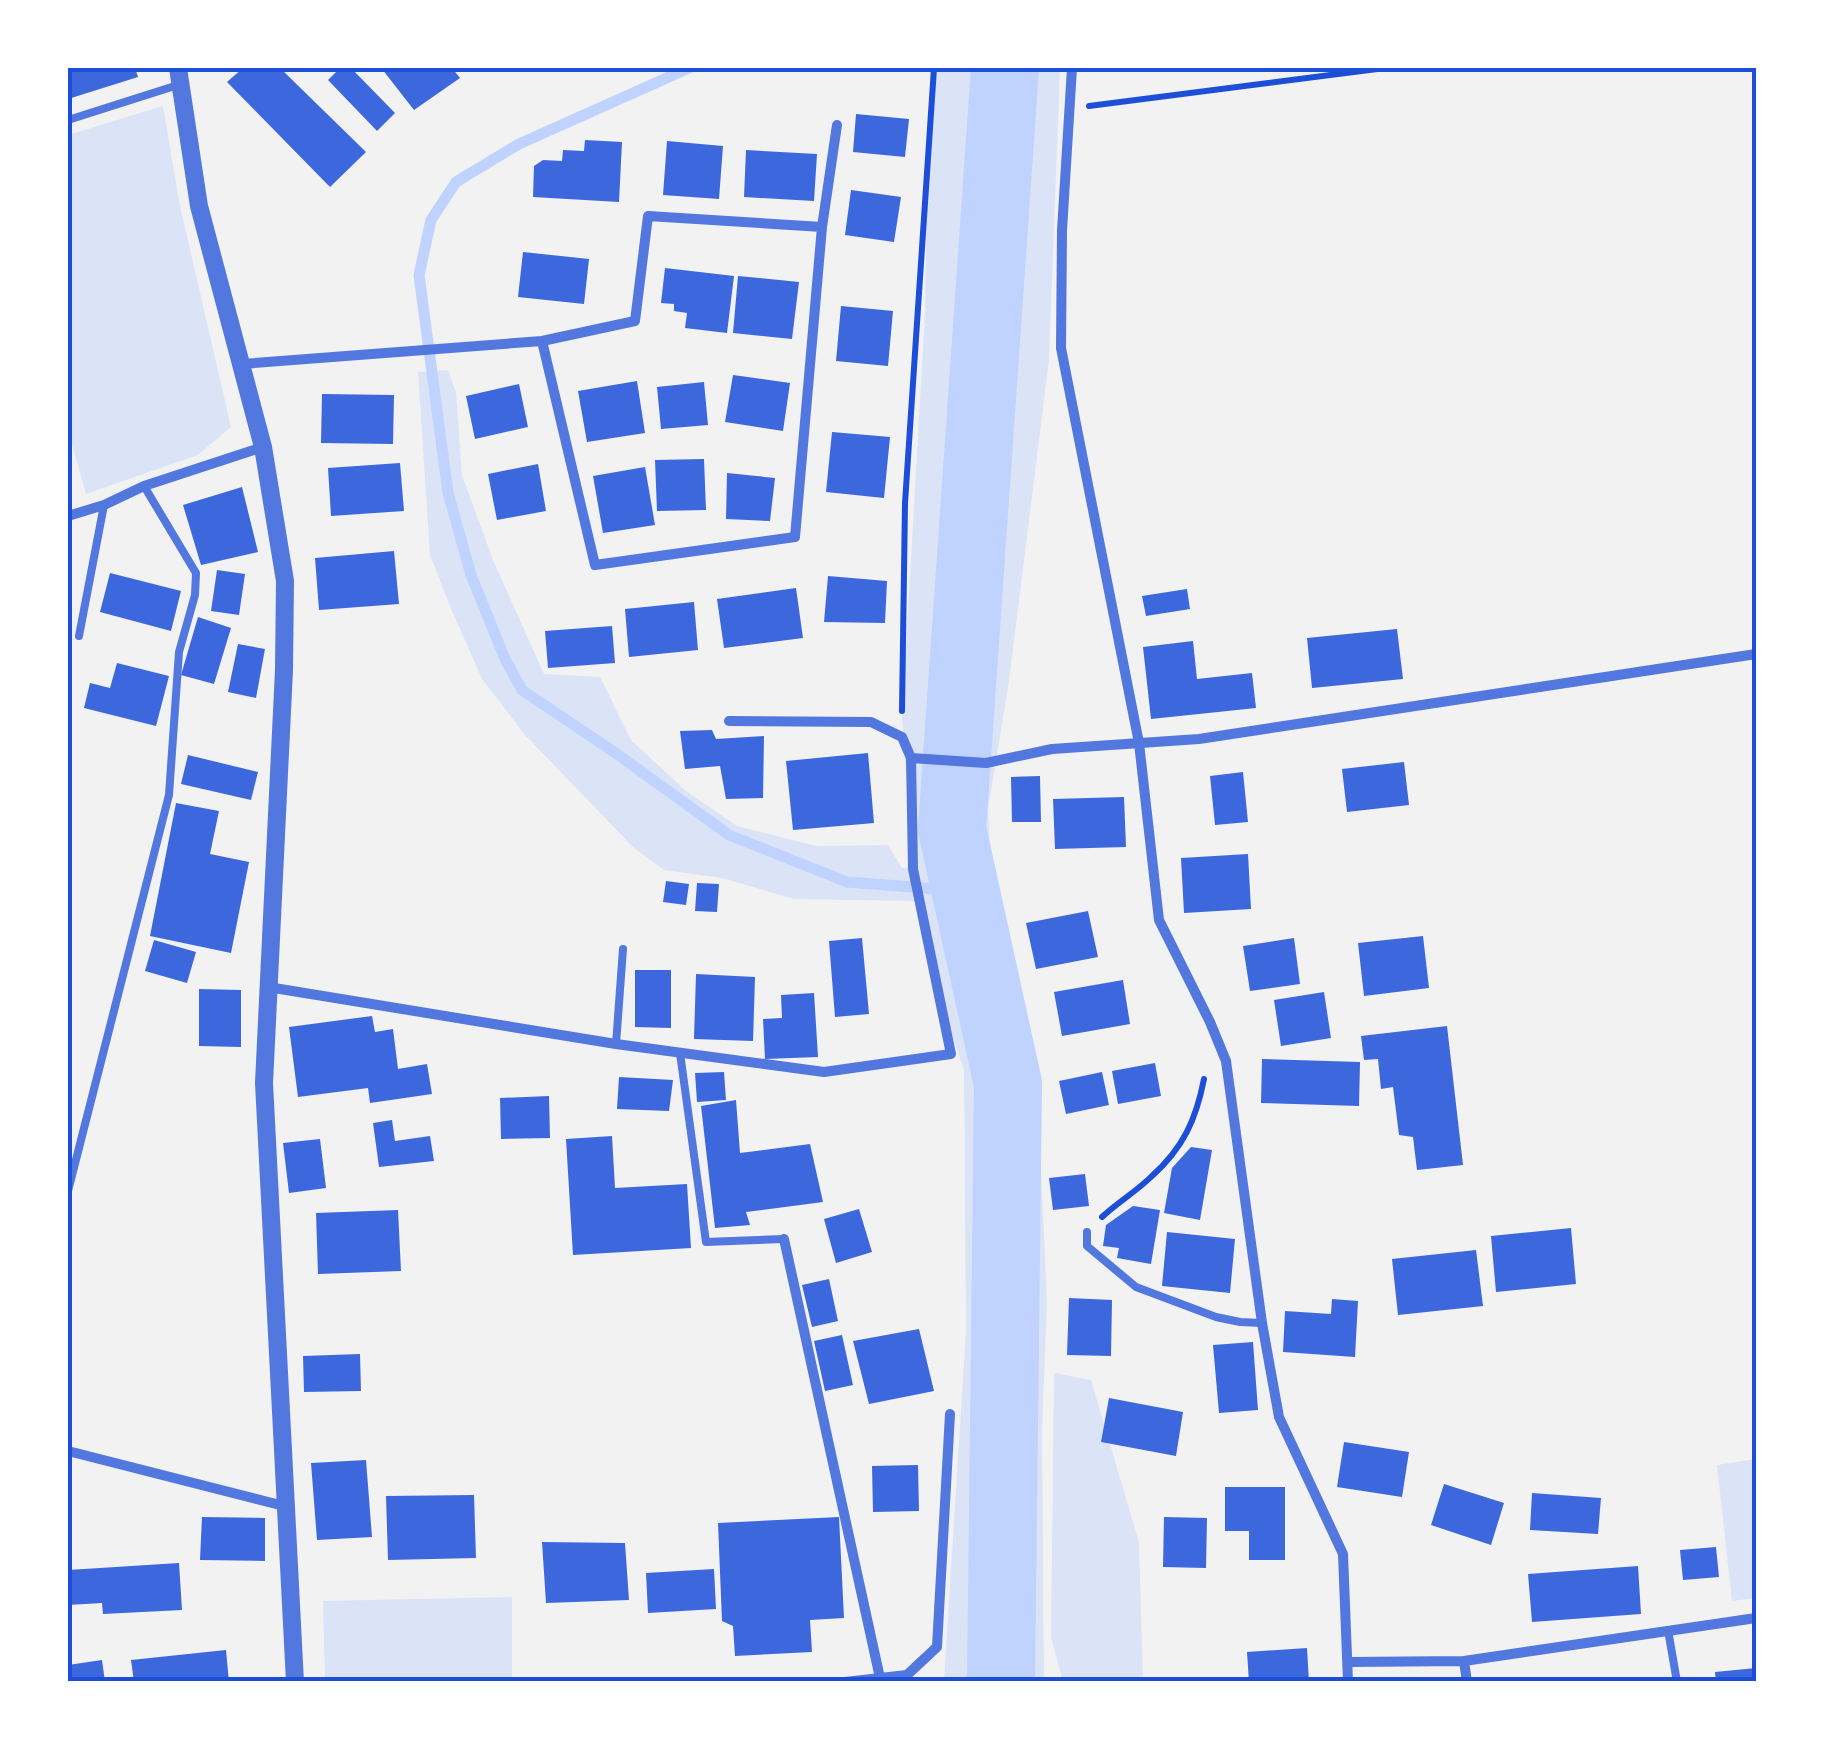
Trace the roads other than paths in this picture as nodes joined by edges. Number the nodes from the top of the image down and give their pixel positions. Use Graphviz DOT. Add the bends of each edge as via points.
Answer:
graph roads {
  1 [pos="1072,68"];
  2 [pos="179,76"];
  3 [pos="68,120"];
  4 [pos="836,125"];
  5 [pos="822,227"];
  6 [pos="542,341"];
  7 [pos="242,364"];
  8 [pos="263,448"];
  9 [pos="144,486"];
  10 [pos="104,505"];
  11 [pos="68,516"];
  12 [pos="79,636"];
  13 [pos="1756,654"];
  14 [pos="729,721"];
  15 [pos="1138,743"];
  16 [pos="911,758"];
  17 [pos="623,949"];
  18 [pos="268,987"];
  19 [pos="616,1044"];
  20 [pos="680,1053"];
  21 [pos="68,1192"];
  22 [pos="1088,1232"];
  23 [pos="784,1239"];
  24 [pos="1262,1323"];
  25 [pos="950,1414"];
  26 [pos="68,1451"];
  27 [pos="284,1506"];
  28 [pos="1756,1618"];
  29 [pos="1668,1630"];
  30 [pos="1349,1662"];
  31 [pos="1464,1662"];
  32 [pos="880,1678"];
  33 [pos="294,1682"];
  34 [pos="846,1682"];
  35 [pos="1348,1682"];
  36 [pos="1467,1682"];
  37 [pos="1677,1682"];
  1 -- 15 [label="street" via="1060,348"];
  2 -- 3 [label="lane"];
  2 -- 7 [label="street" via="199,206"];
  4 -- 5 [label="street"];
  5 -- 6 [label="street" via="648,216 635,320"];
  5 -- 6 [label="street" via="795,538 595,565"];
  6 -- 7 [label="street"];
  7 -- 8 [label="street"];
  8 -- 9 [label="street"];
  8 -- 18 [label="street" via="285,581"];
  9 -- 10 [label="street"];
  9 -- 21 [label="lane" via="196,574 195,596 179,652 170,795"];
  10 -- 11 [label="street"];
  10 -- 12 [label="lane"];
  13 -- 15 [label="street"];
  14 -- 16 [label="street" via="871,722 902,737"];
  15 -- 16 [label="street" via="1052,749 986,764"];
  15 -- 24 [label="street" via="1159,920 1226,1061"];
  16 -- 20 [label="street" via="912,869 951,1054 824,1072"];
  17 -- 19 [label="lane"];
  18 -- 19 [label="street"];
  18 -- 27 [label="street" via="264,1084"];
  19 -- 20 [label="street"];
  20 -- 23 [label="lane" via="706,1242"];
  22 -- 24 [label="lane" via="1087,1246 1136,1287 1216,1316"];
  23 -- 32 [label="street"];
  24 -- 30 [label="street" via="1279,1417 1343,1554"];
  25 -- 32 [label="street" via="937,1648 907,1674"];
  26 -- 27 [label="street"];
  27 -- 33 [label="street"];
  28 -- 29 [label="street"];
  29 -- 31 [label="street"];
  29 -- 37 [label="lane"];
  30 -- 31 [label="street"];
  30 -- 35 [label="street"];
  31 -- 36 [label="street"];
  32 -- 34 [label="street"];
}
